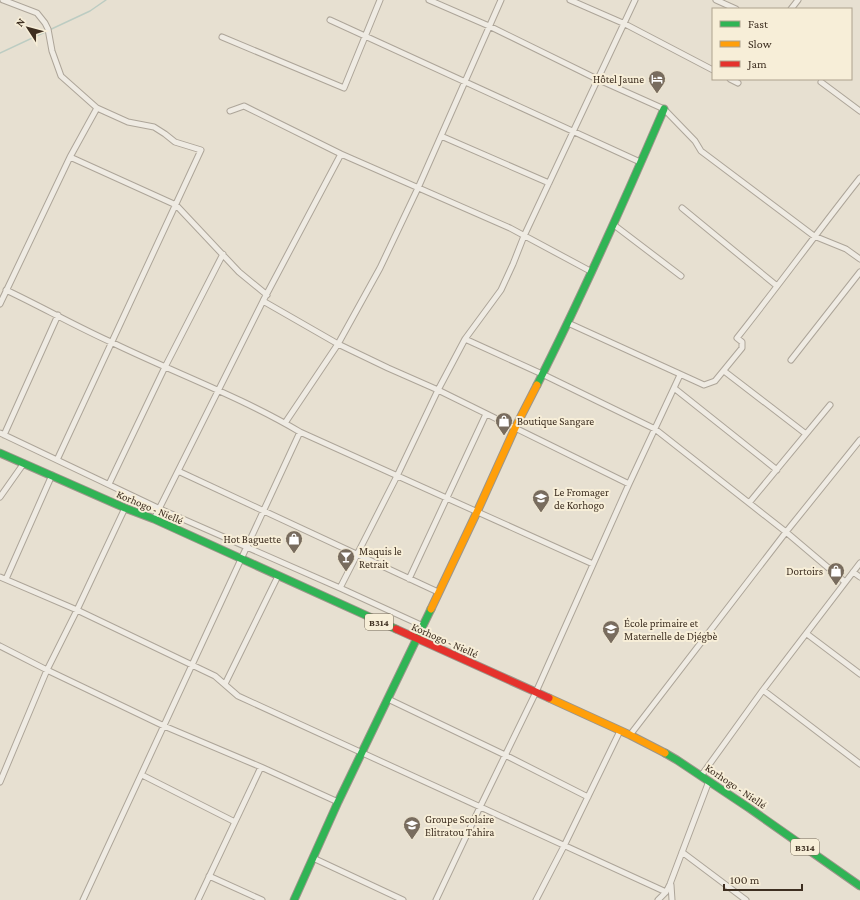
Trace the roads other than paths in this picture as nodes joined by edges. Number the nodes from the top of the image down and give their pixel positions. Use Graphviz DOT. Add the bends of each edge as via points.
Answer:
graph roads {
  1 [pos="3,0"];
  2 [pos="380,0"];
  3 [pos="430,0"];
  4 [pos="502,0"];
  5 [pos="570,0"];
  6 [pos="635,0"];
  7 [pos="716,0"];
  8 [pos="798,0"];
  9 [pos="734,8"];
  10 [pos="792,8"];
  11 [pos="330,20"];
  12 [pos="625,24"];
  13 [pos="490,26"];
  14 [pos="365,36"];
  15 [pos="222,37"];
  16 [pos="712,69"];
  17 [pos="598,79"];
  18 [pos="732,80"];
  19 [pos="465,82"];
  20 [pos="821,82"];
  21 [pos="738,83"];
  22 [pos="97,108"];
  23 [pos="664,109"];
  24 [pos="230,111"];
  25 [pos="860,111"];
  26 [pos="574,131"];
  27 [pos="441,136"];
  28 [pos="341,154"];
  29 [pos="70,157"];
  30 [pos="640,162"];
  31 [pos="860,178"];
  32 [pos="549,183"];
  33 [pos="418,188"];
  34 [pos="176,205"];
  35 [pos="682,208"];
  36 [pos="614,225"];
  37 [pos="524,236"];
  38 [pos="814,236"];
  39 [pos="223,254"];
  40 [pos="860,258"];
  41 [pos="592,272"];
  42 [pos="860,272"];
  43 [pos="680,276"];
  44 [pos="777,286"];
  45 [pos="6,290"];
  46 [pos="267,295"];
  47 [pos="263,301"];
  48 [pos="0,304"];
  49 [pos="58,315"];
  50 [pos="568,323"];
  51 [pos="465,339"];
  52 [pos="112,343"];
  53 [pos="338,344"];
  54 [pos="791,360"];
  55 [pos="165,367"];
  56 [pos="724,370"];
  57 [pos="542,374"];
  58 [pos="680,375"];
  59 [pos="674,388"];
  60 [pos="438,390"];
  61 [pos="217,391"];
  62 [pos="830,405"];
  63 [pos="486,414"];
  64 [pos="285,423"];
  65 [pos="515,428"];
  66 [pos="655,429"];
  67 [pos="300,432"];
  68 [pos="2,434"];
  69 [pos="806,434"];
  70 [pos="860,440"];
  71 [pos="0,453"];
  72 [pos="57,460"];
  73 [pos="24,463"];
  74 [pos="777,470"];
  75 [pos="178,471"];
  76 [pos="52,475"];
  77 [pos="397,476"];
  78 [pos="109,484"];
  79 [pos="629,484"];
  80 [pos="0,497"];
  81 [pos="447,499"];
  82 [pos="749,503"];
  83 [pos="125,508"];
  84 [pos="160,509"];
  85 [pos="263,512"];
  86 [pos="477,512"];
  87 [pos="154,519"];
  88 [pos="786,532"];
  89 [pos="247,547"];
  90 [pos="356,555"];
  91 [pos="241,560"];
  92 [pos="860,563"];
  93 [pos="593,564"];
  94 [pos="853,572"];
  95 [pos="278,576"];
  96 [pos="0,577"];
  97 [pos="860,577"];
  98 [pos="6,579"];
  99 [pos="409,579"];
  100 [pos="845,582"];
  101 [pos="340,588"];
  102 [pos="438,592"];
  103 [pos="77,610"];
  104 [pos="423,626"];
  105 [pos="807,634"];
  106 [pos="416,639"];
  107 [pos="0,646"];
  108 [pos="193,665"];
  109 [pos="47,670"];
  110 [pos="860,674"];
  111 [pos="225,684"];
  112 [pos="763,690"];
  113 [pos="536,692"];
  114 [pos="388,700"];
  115 [pos="164,726"];
  116 [pos="620,731"];
  117 [pos="630,735"];
  118 [pos="362,753"];
  119 [pos="505,755"];
  120 [pos="860,764"];
  121 [pos="261,767"];
  122 [pos="142,775"];
  123 [pos="701,776"];
  124 [pos="1,777"];
  125 [pos="709,781"];
  126 [pos="588,797"];
  127 [pos="338,802"];
  128 [pos="480,806"];
  129 [pos="235,822"];
  130 [pos="564,846"];
  131 [pos="682,852"];
  132 [pos="313,858"];
  133 [pos="209,876"];
  134 [pos="670,884"];
  135 [pos="860,886"];
  136 [pos="666,892"];
  137 [pos="83,900"];
  138 [pos="198,900"];
  139 [pos="262,900"];
  140 [pos="294,900"];
  141 [pos="403,900"];
  142 [pos="436,900"];
  143 [pos="536,900"];
  144 [pos="658,900"];
  145 [pos="672,900"];
  146 [pos="746,900"];
  1 -- 22 [label="street" via="37,13 45,22 61,76"];
  2 -- 14 [label="street"];
  3 -- 13 [label="street"];
  4 -- 13 [label="street"];
  5 -- 12 [label="street"];
  6 -- 12 [label="street"];
  7 -- 9 [label="street"];
  8 -- 10 [label="street"];
  11 -- 14 [label="street"];
  12 -- 16 [label="street"];
  12 -- 17 [label="street"];
  13 -- 17 [label="street"];
  13 -- 19 [label="street"];
  14 -- 15 [label="street" via="344,88"];
  14 -- 19 [label="street"];
  17 -- 23 [label="street"];
  17 -- 26 [label="street"];
  18 -- 21 [label="street"];
  19 -- 26 [label="street"];
  19 -- 27 [label="street"];
  20 -- 25 [label="street"];
  22 -- 29 [label="street"];
  22 -- 34 [label="street" via="128,122 154,127 175,142 201,150"];
  23 -- 30 [label="main road"];
  23 -- 38 [label="street" via="696,141 701,151"];
  24 -- 28 [label="street" via="244,106"];
  26 -- 30 [label="street"];
  26 -- 32 [label="street"];
  27 -- 32 [label="street"];
  27 -- 33 [label="street"];
  28 -- 33 [label="street"];
  28 -- 46 [label="street"];
  29 -- 34 [label="street"];
  29 -- 45 [label="street"];
  30 -- 36 [label="main road"];
  31 -- 38 [label="street"];
  32 -- 37 [label="street"];
  33 -- 37 [label="street"];
  33 -- 53 [label="street" via="380,268"];
  34 -- 39 [label="street"];
  34 -- 52 [label="street"];
  35 -- 44 [label="street"];
  36 -- 41 [label="main road"];
  36 -- 43 [label="street"];
  37 -- 41 [label="street"];
  37 -- 51 [label="street" via="501,290"];
  38 -- 40 [label="street" via="846,248"];
  38 -- 44 [label="street"];
  39 -- 46 [label="street" via="239,272"];
  39 -- 55 [label="street"];
  41 -- 50 [label="main road"];
  42 -- 54 [label="street"];
  44 -- 56 [label="street" via="737,338 742,342 742,348"];
  45 -- 48 [label="street"];
  45 -- 49 [label="street"];
  46 -- 47 [label="street"];
  47 -- 53 [label="street"];
  47 -- 61 [label="street"];
  49 -- 52 [label="street"];
  49 -- 68 [label="street"];
  50 -- 57 [label="main road"];
  50 -- 58 [label="street"];
  51 -- 57 [label="street"];
  51 -- 60 [label="street"];
  52 -- 55 [label="street"];
  52 -- 72 [label="street"];
  53 -- 60 [label="street"];
  53 -- 64 [label="street"];
  55 -- 61 [label="street"];
  55 -- 78 [label="street"];
  56 -- 58 [label="street" via="715,381 704,386"];
  56 -- 69 [label="street"];
  57 -- 65 [label="main road"];
  57 -- 66 [label="street"];
  58 -- 59 [label="street"];
  59 -- 66 [label="street"];
  59 -- 74 [label="street"];
  60 -- 63 [label="street"];
  60 -- 77 [label="street"];
  61 -- 64 [label="street"];
  61 -- 75 [label="street"];
  62 -- 69 [label="street"];
  63 -- 65 [label="street"];
  63 -- 81 [label="street"];
  64 -- 67 [label="street"];
  65 -- 79 [label="street"];
  65 -- 86 [label="main road"];
  66 -- 79 [label="street"];
  66 -- 82 [label="street"];
  67 -- 77 [label="street"];
  67 -- 85 [label="street"];
  68 -- 72 [label="street"];
  69 -- 74 [label="street"];
  70 -- 88 [label="street"];
  71 -- 73 [label="main road, Korhogo - Niellé / B314"];
  72 -- 78 [label="street"];
  73 -- 76 [label="main road, Korhogo - Niellé / B314"];
  73 -- 80 [label="street"];
  74 -- 82 [label="street"];
  75 -- 84 [label="street"];
  75 -- 85 [label="street"];
  76 -- 83 [label="main road, Korhogo - Niellé / B314"];
  76 -- 98 [label="street"];
  77 -- 81 [label="street"];
  77 -- 90 [label="street"];
  78 -- 84 [label="street"];
  79 -- 93 [label="street"];
  81 -- 86 [label="street"];
  81 -- 99 [label="street"];
  82 -- 88 [label="street"];
  83 -- 87 [label="main road, Korhogo - Niellé / B314"];
  83 -- 103 [label="street"];
  84 -- 87 [label="street"];
  84 -- 89 [label="street"];
  85 -- 89 [label="street"];
  85 -- 90 [label="street"];
  86 -- 93 [label="street"];
  86 -- 102 [label="main road"];
  87 -- 91 [label="main road, Korhogo - Niellé / B314"];
  88 -- 100 [label="street"];
  88 -- 117 [label="street"];
  89 -- 91 [label="street"];
  89 -- 101 [label="street"];
  90 -- 99 [label="street"];
  90 -- 101 [label="street"];
  91 -- 95 [label="main road, Korhogo - Niellé / B314"];
  91 -- 108 [label="street"];
  92 -- 94 [label="street"];
  93 -- 113 [label="street"];
  94 -- 97 [label="street"];
  94 -- 100 [label="street"];
  95 -- 106 [label="main road, Korhogo - Niellé / B314"];
  95 -- 111 [label="street"];
  96 -- 98 [label="street"];
  98 -- 103 [label="street"];
  99 -- 102 [label="street"];
  100 -- 105 [label="street"];
  101 -- 104 [label="street"];
  102 -- 104 [label="main road"];
  103 -- 108 [label="street"];
  103 -- 109 [label="street"];
  104 -- 106 [label="main road"];
  105 -- 110 [label="street"];
  105 -- 112 [label="street"];
  106 -- 113 [label="main road, Korhogo - Niellé / B314"];
  106 -- 114 [label="main road"];
  107 -- 109 [label="street"];
  108 -- 111 [label="street"];
  108 -- 115 [label="street"];
  109 -- 115 [label="street"];
  109 -- 124 [label="street"];
  111 -- 118 [label="street" via="238,696"];
  112 -- 120 [label="street"];
  112 -- 123 [label="street"];
  113 -- 116 [label="main road, Korhogo - Niellé / B314"];
  113 -- 119 [label="street"];
  114 -- 118 [label="main road"];
  114 -- 119 [label="street"];
  115 -- 121 [label="street"];
  115 -- 122 [label="street"];
  116 -- 117 [label="main road, Korhogo - Niellé / B314"];
  116 -- 126 [label="street"];
  117 -- 123 [label="main road, Korhogo - Niellé / B314"];
  118 -- 127 [label="main road"];
  118 -- 128 [label="street"];
  119 -- 126 [label="street"];
  119 -- 128 [label="street"];
  121 -- 127 [label="street"];
  121 -- 129 [label="street"];
  122 -- 129 [label="street"];
  122 -- 137 [label="street"];
  123 -- 125 [label="main road, Korhogo - Niellé / B314"];
  125 -- 131 [label="street"];
  125 -- 135 [label="main road, Korhogo - Niellé / B314"];
  126 -- 130 [label="street"];
  127 -- 132 [label="main road"];
  128 -- 130 [label="street"];
  128 -- 142 [label="street"];
  129 -- 133 [label="street"];
  130 -- 136 [label="street"];
  130 -- 143 [label="street"];
  131 -- 134 [label="street"];
  131 -- 146 [label="street"];
  132 -- 140 [label="main road"];
  132 -- 141 [label="street"];
  133 -- 138 [label="street"];
  133 -- 139 [label="street"];
  134 -- 136 [label="street"];
  134 -- 145 [label="street"];
  136 -- 144 [label="street"];
}
